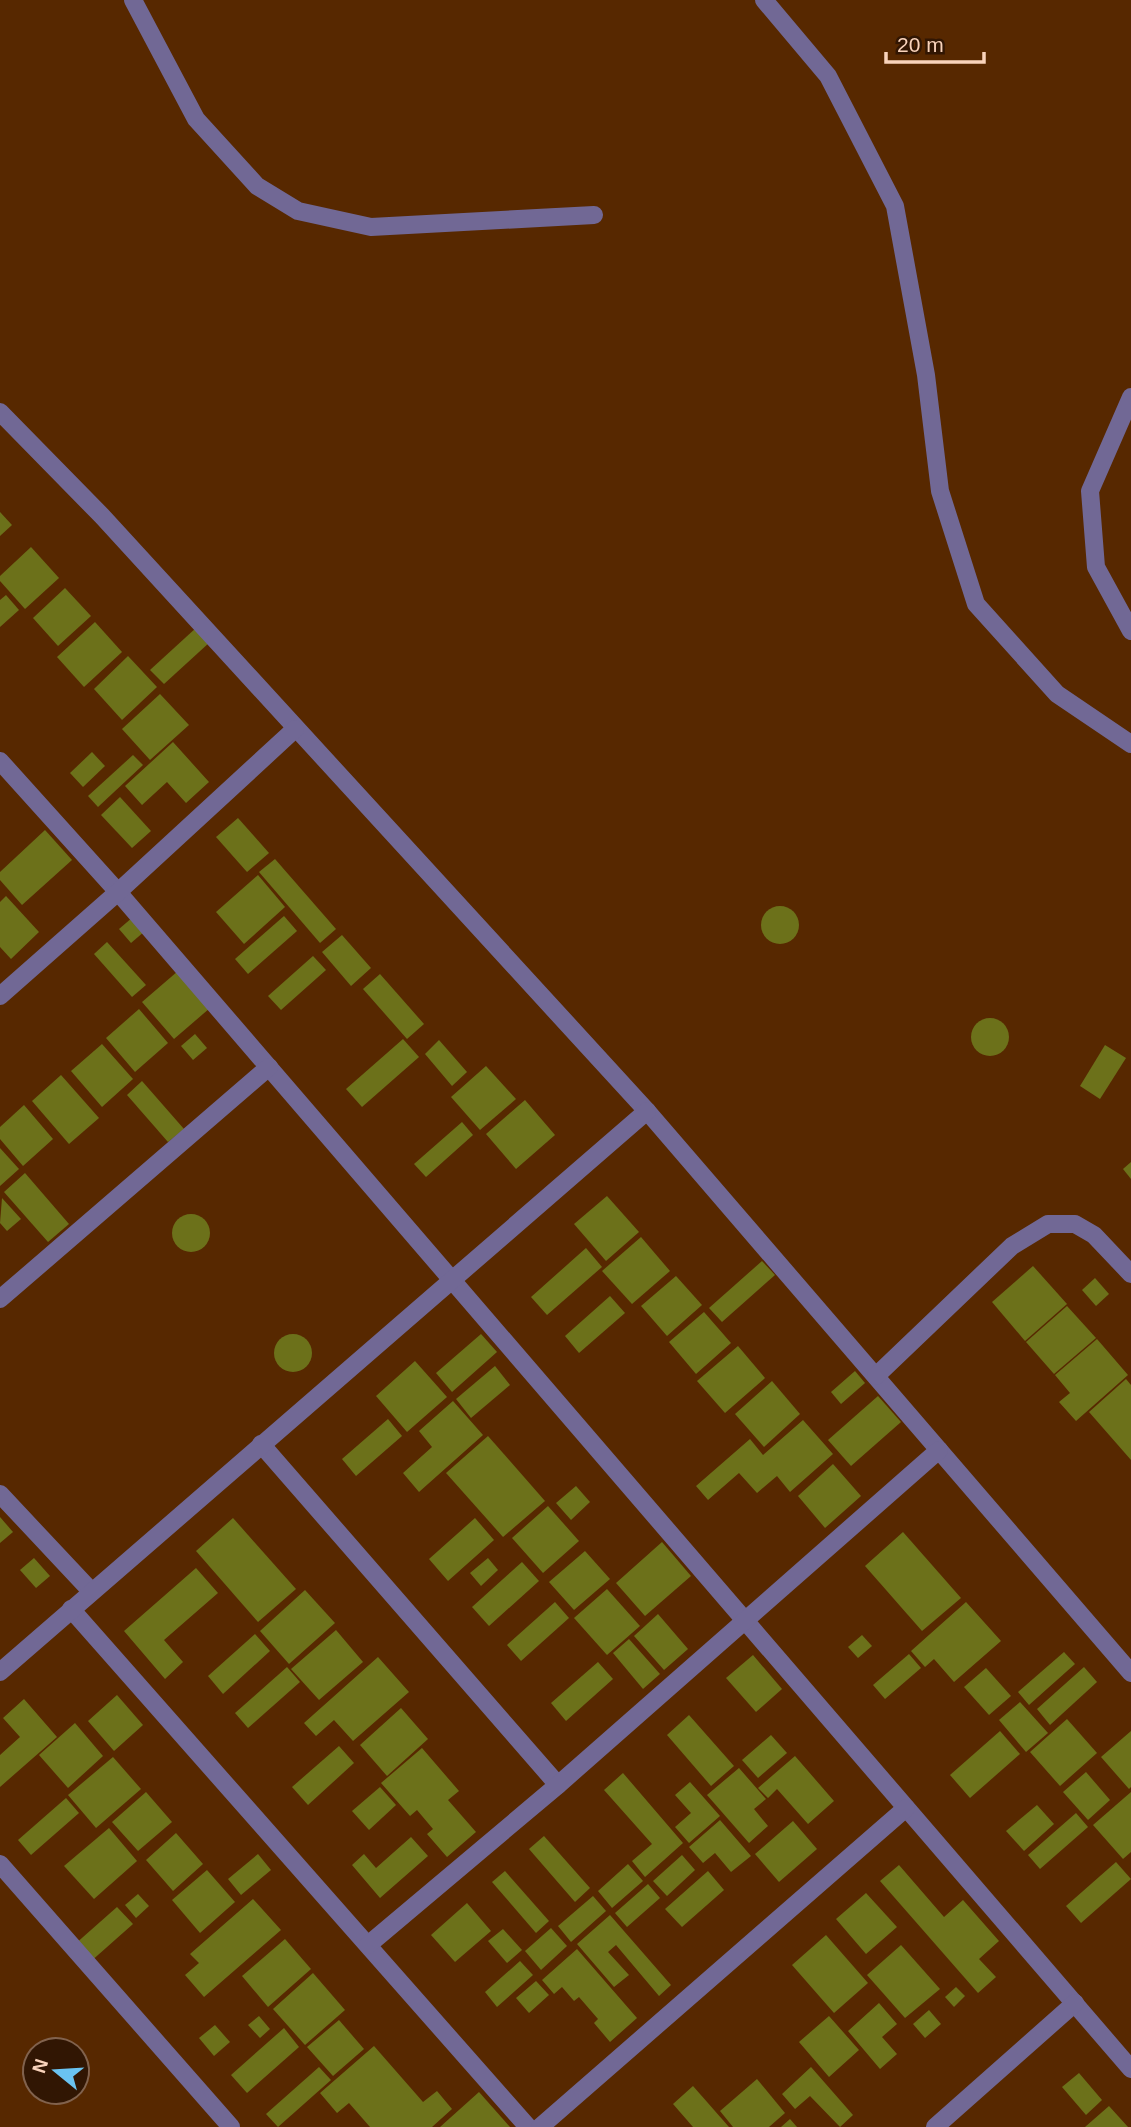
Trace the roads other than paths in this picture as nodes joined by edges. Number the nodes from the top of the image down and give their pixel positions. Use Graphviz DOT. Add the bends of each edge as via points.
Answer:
graph roads {
  1 [pos="133,0"];
  2 [pos="764,0"];
  3 [pos="594,215"];
  4 [pos="1131,397"];
  5 [pos="0,412"];
  6 [pos="1131,631"];
  7 [pos="295,729"];
  8 [pos="1131,744"];
  9 [pos="0,761"];
  10 [pos="118,892"];
  11 [pos="0,996"];
  12 [pos="269,1068"];
  13 [pos="646,1111"];
  14 [pos="1131,1274"];
  15 [pos="451,1280"];
  16 [pos="0,1299"];
  17 [pos="876,1376"];
  18 [pos="261,1444"];
  19 [pos="939,1450"];
  20 [pos="0,1494"];
  21 [pos="91,1591"];
  22 [pos="71,1609"];
  23 [pos="745,1621"];
  24 [pos="0,1672"];
  25 [pos="1131,1673"];
  26 [pos="558,1785"];
  27 [pos="906,1808"];
  28 [pos="0,1864"];
  29 [pos="368,1945"];
  30 [pos="1075,2003"];
  31 [pos="1131,2069"];
  32 [pos="231,2127"];
  33 [pos="528,2127"];
  34 [pos="540,2127"];
  35 [pos="935,2127"];
  1 -- 3 [label="street" via="197,119 257,186 298,211 371,227"];
  2 -- 8 [label="street" via="828,76 895,206 926,375 940,491 976,604 1057,694"];
  4 -- 6 [label="street" via="1090,491 1096,567"];
  5 -- 7 [label="street" via="102,516"];
  7 -- 10 [label="street"];
  7 -- 13 [label="street"];
  9 -- 10 [label="street"];
  10 -- 11 [label="street"];
  10 -- 12 [label="street"];
  12 -- 15 [label="street"];
  12 -- 16 [label="street"];
  13 -- 15 [label="street"];
  13 -- 17 [label="street"];
  14 -- 17 [label="street" via="1094,1235 1075,1224 1048,1224 1012,1246"];
  15 -- 18 [label="street"];
  15 -- 23 [label="street"];
  17 -- 19 [label="street"];
  18 -- 21 [label="street"];
  18 -- 26 [label="street"];
  19 -- 23 [label="street"];
  19 -- 25 [label="street"];
  20 -- 21 [label="street"];
  21 -- 22 [label="street"];
  22 -- 24 [label="street"];
  22 -- 29 [label="street"];
  23 -- 26 [label="street"];
  23 -- 27 [label="street"];
  26 -- 29 [label="street"];
  27 -- 30 [label="street"];
  27 -- 34 [label="street"];
  28 -- 32 [label="street"];
  29 -- 33 [label="street"];
  30 -- 31 [label="street"];
  30 -- 35 [label="street"];
}
